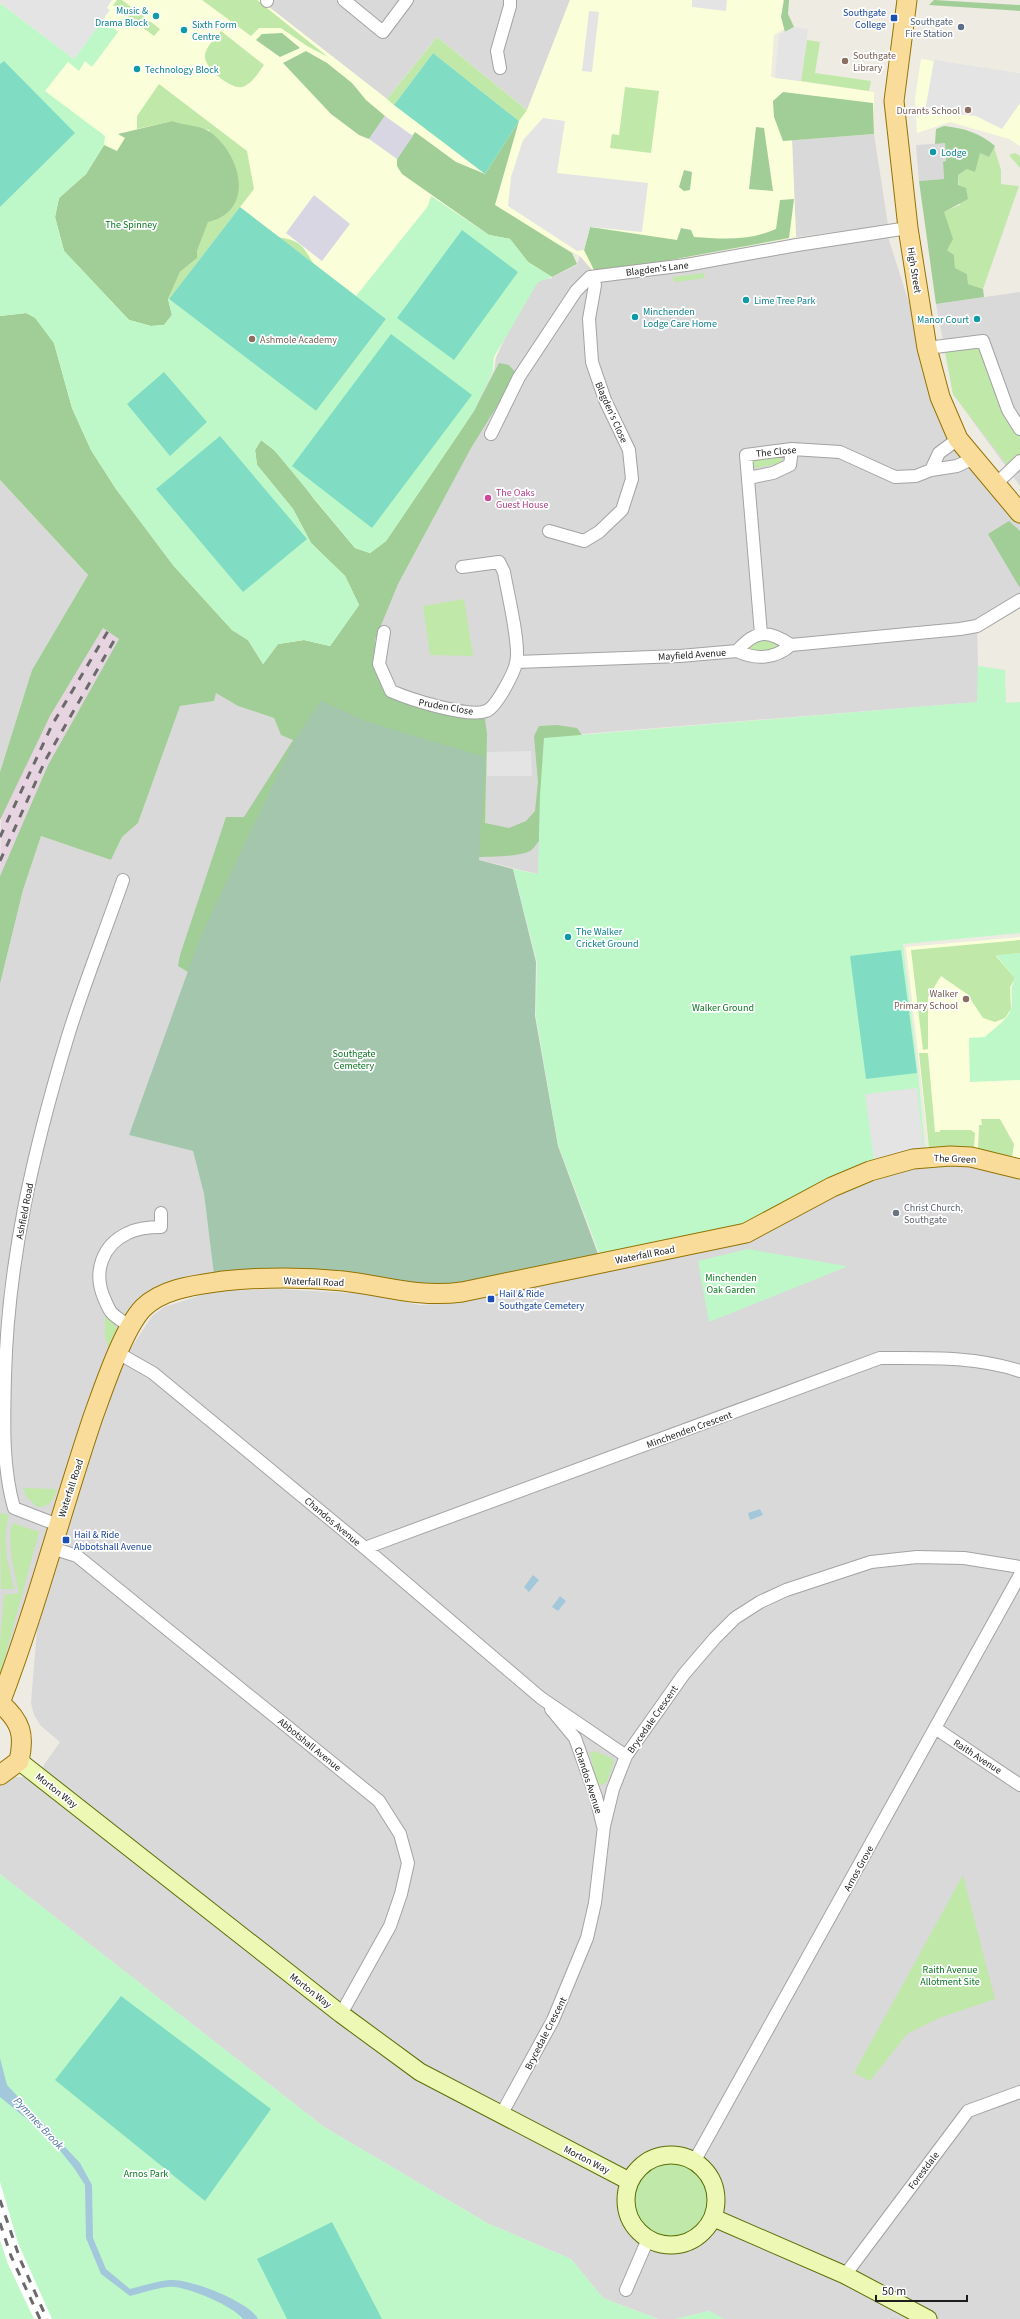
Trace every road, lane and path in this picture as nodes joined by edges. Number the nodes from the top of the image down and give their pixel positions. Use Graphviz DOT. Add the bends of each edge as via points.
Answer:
graph roads {
  1 [pos="344,0"];
  2 [pos="407,0"];
  3 [pos="510,0"];
  4 [pos="907,0"];
  5 [pos="500,68"];
  6 [pos="908,228"];
  7 [pos="590,277"];
  8 [pos="927,348"];
  9 [pos="1020,430"];
  10 [pos="491,434"];
  11 [pos="958,438"];
  12 [pos="792,449"];
  13 [pos="974,458"];
  14 [pos="1020,461"];
  15 [pos="931,470"];
  16 [pos="748,478"];
  17 [pos="996,484"];
  18 [pos="1020,513"];
  19 [pos="549,531"];
  20 [pos="462,567"];
  21 [pos="1020,600"];
  22 [pos="384,632"];
  23 [pos="761,634"];
  24 [pos="791,645"];
  25 [pos="737,651"];
  26 [pos="517,662"];
  27 [pos="123,880"];
  28 [pos="889,1165"];
  29 [pos="1020,1169"];
  30 [pos="161,1213"];
  31 [pos="131,1327"];
  32 [pos="118,1353"];
  33 [pos="1020,1371"];
  34 [pos="58,1525"];
  35 [pos="52,1548"];
  36 [pos="365,1548"];
  37 [pos="1020,1567"];
  38 [pos="1020,1575"];
  39 [pos="541,1698"];
  40 [pos="0,1703"];
  41 [pos="935,1728"];
  42 [pos="626,1756"];
  43 [pos="19,1761"];
  44 [pos="0,1774"];
  45 [pos="1020,1785"];
  46 [pos="604,1826"];
  47 [pos="341,2014"];
  48 [pos="1020,2092"];
  49 [pos="500,2115"];
  50 [pos="695,2160"];
  51 [pos="630,2181"];
  52 [pos="714,2218"];
  53 [pos="648,2240"];
  54 [pos="845,2275"];
  55 [pos="626,2290"];
  56 [pos="928,2319"];
  1 -- 2 [label="street" via="383,32"];
  3 -- 5 [label="street" via="497,51"];
  4 -- 6 [label="main road, High Street" via="894,101"];
  6 -- 7 [label="street, Blagden's Lane" via="686,265"];
  6 -- 8 [label="main road, High Street"];
  7 -- 10 [label="street" via="576,291 519,377"];
  7 -- 19 [label="street, Blagden's Close" via="595,284 590,320 592,362 605,400 629,450 632,479 622,510 599,532 584,541"];
  8 -- 9 [label="street" via="983,340 1008,410"];
  8 -- 11 [label="main road, High Street" via="940,397"];
  11 -- 13 [label="main road, High Street"];
  11 -- 15 [label="street" via="939,454"];
  12 -- 15 [label="street, The Close" via="840,452 895,477 916,476"];
  12 -- 16 [label="street" via="790,465 773,473"];
  12 -- 16 [label="street, The Close" via="746,455"];
  13 -- 15 [label="street, The Close" via="957,466"];
  13 -- 17 [label="main road, High Street"];
  14 -- 17 [label="street"];
  16 -- 23 [label="street, The Close"];
  17 -- 18 [label="main road, High Street"];
  20 -- 26 [label="street" via="499,562 504,572"];
  21 -- 24 [label="street" via="977,626"];
  22 -- 26 [label="street, Pruden Close" via="379,664 391,691 412,700 474,712 487,711 496,703"];
  23 -- 24 [label="street" via="775,635"];
  23 -- 25 [label="street, Mayfield Avenue" via="748,638"];
  24 -- 25 [label="street" via="783,652 768,657 750,657"];
  25 -- 26 [label="street, Mayfield Avenue" via="680,656"];
  27 -- 34 [label="street, Ashfield Road" via="68,1035 40,1136 17,1247 6,1322 4,1420 9,1489 14,1508"];
  28 -- 29 [label="main road, The Green" via="913,1159 950,1156 991,1161"];
  28 -- 31 [label="main road, Waterfall Road" via="856,1176 819,1193 746,1233 712,1241 446,1295 417,1294 337,1281 224,1281 167,1292 143,1308"];
  30 -- 31 [label="street" via="161,1226 129,1232 116,1240 100,1263 101,1287 110,1311"];
  31 -- 32 [label="main road, Waterfall Road"];
  32 -- 34 [label="main road, Waterfall Road" via="102,1391"];
  32 -- 36 [label="street, Chandos Avenue" via="153,1373"];
  33 -- 36 [label="street, Minchenden Crescent" via="1000,1364 938,1358 880,1358"];
  34 -- 35 [label="main road, Waterfall Road"];
  35 -- 40 [label="main road, Waterfall Road"];
  35 -- 47 [label="street, Abbotshall Avenue" via="77,1556 379,1801 400,1834 408,1863 401,1894 390,1926"];
  36 -- 39 [label="street, Chandos Avenue"];
  37 -- 42 [label="street, Brycedale Crescent" via="964,1558 917,1556 870,1562 786,1590 760,1602 735,1618 715,1638 684,1674"];
  38 -- 41 [label="street, Arnos Grove"];
  39 -- 42 [label="street, Chandos Avenue"];
  39 -- 46 [label="street, Chandos Avenue" via="575,1738"];
  40 -- 43 [label="main road" via="17,1719 23,1741"];
  41 -- 45 [label="street, Raith Avenue"];
  41 -- 50 [label="street, Arnos Grove"];
  42 -- 46 [label="street, Brycedale Crescent" via="613,1789"];
  43 -- 44 [label="main road"];
  43 -- 47 [label="street, Morton Way"];
  46 -- 49 [label="street, Brycedale Crescent" via="595,1903 587,1938 553,2020"];
  47 -- 49 [label="street, Morton Way" via="420,2072"];
  48 -- 54 [label="street, Forestdale" via="968,2111"];
  49 -- 51 [label="street, Morton Way"];
  50 -- 51 [label="street" via="659,2155 636,2169"];
  50 -- 52 [label="street" via="712,2182 716,2198"];
  51 -- 53 [label="street" via="625,2199 627,2213 638,2232"];
  52 -- 53 [label="street" via="699,2236 686,2242 676,2245"];
  52 -- 54 [label="street"];
  53 -- 55 [label="street"];
  54 -- 56 [label="street"];
}
